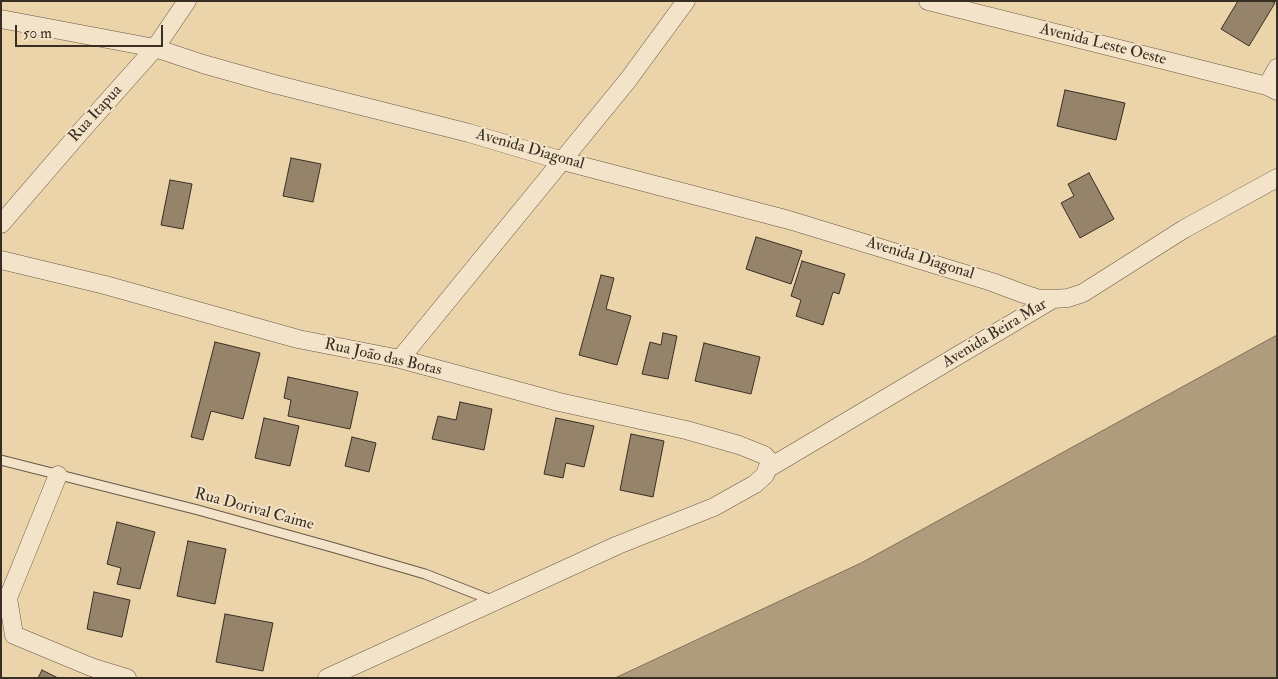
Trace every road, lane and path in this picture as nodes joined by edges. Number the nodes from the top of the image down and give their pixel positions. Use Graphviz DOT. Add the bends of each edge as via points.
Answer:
graph roads {
  1 [pos="187,1"];
  2 [pos="686,1"];
  3 [pos="928,1"];
  4 [pos="1,18"];
  5 [pos="155,48"];
  6 [pos="1277,68"];
  7 [pos="1272,89"];
  8 [pos="563,161"];
  9 [pos="1277,178"];
  10 [pos="1,224"];
  11 [pos="1,260"];
  12 [pos="1054,299"];
  13 [pos="400,359"];
  14 [pos="1,460"];
  15 [pos="766,462"];
  16 [pos="58,475"];
  17 [pos="495,601"];
  18 [pos="127,678"];
  19 [pos="327,678"];
  1 -- 5 [label="street, Rua Itapua"];
  2 -- 8 [label="street"];
  3 -- 7 [label="street, Avenida Leste Oeste"];
  4 -- 5 [label="street, Avenida Diagonal"];
  5 -- 8 [label="street, Avenida Diagonal" via="274,84 469,132"];
  5 -- 10 [label="street, Rua Itapua"];
  6 -- 7 [label="street"];
  8 -- 12 [label="street, Avenida Diagonal" via="789,220 1040,299"];
  8 -- 13 [label="street"];
  9 -- 12 [label="street, Avenida Beira Mar" via="1184,229 1083,293"];
  11 -- 13 [label="street, Rua João das Botas" via="105,285 298,339"];
  12 -- 15 [label="street, Avenida Beira Mar"];
  13 -- 15 [label="street, Rua João das Botas" via="559,402 686,430 739,445"];
  14 -- 16 [label="lane, Rua Dorival Caime"];
  15 -- 17 [label="street, Avenida Beira Mar" via="765,475 755,484 714,507 618,545"];
  16 -- 17 [label="lane, Rua Dorival Caime" via="416,571"];
  16 -- 18 [label="street" via="8,598 14,635 91,667"];
  17 -- 19 [label="street, Avenida Beira Mar"];
}
